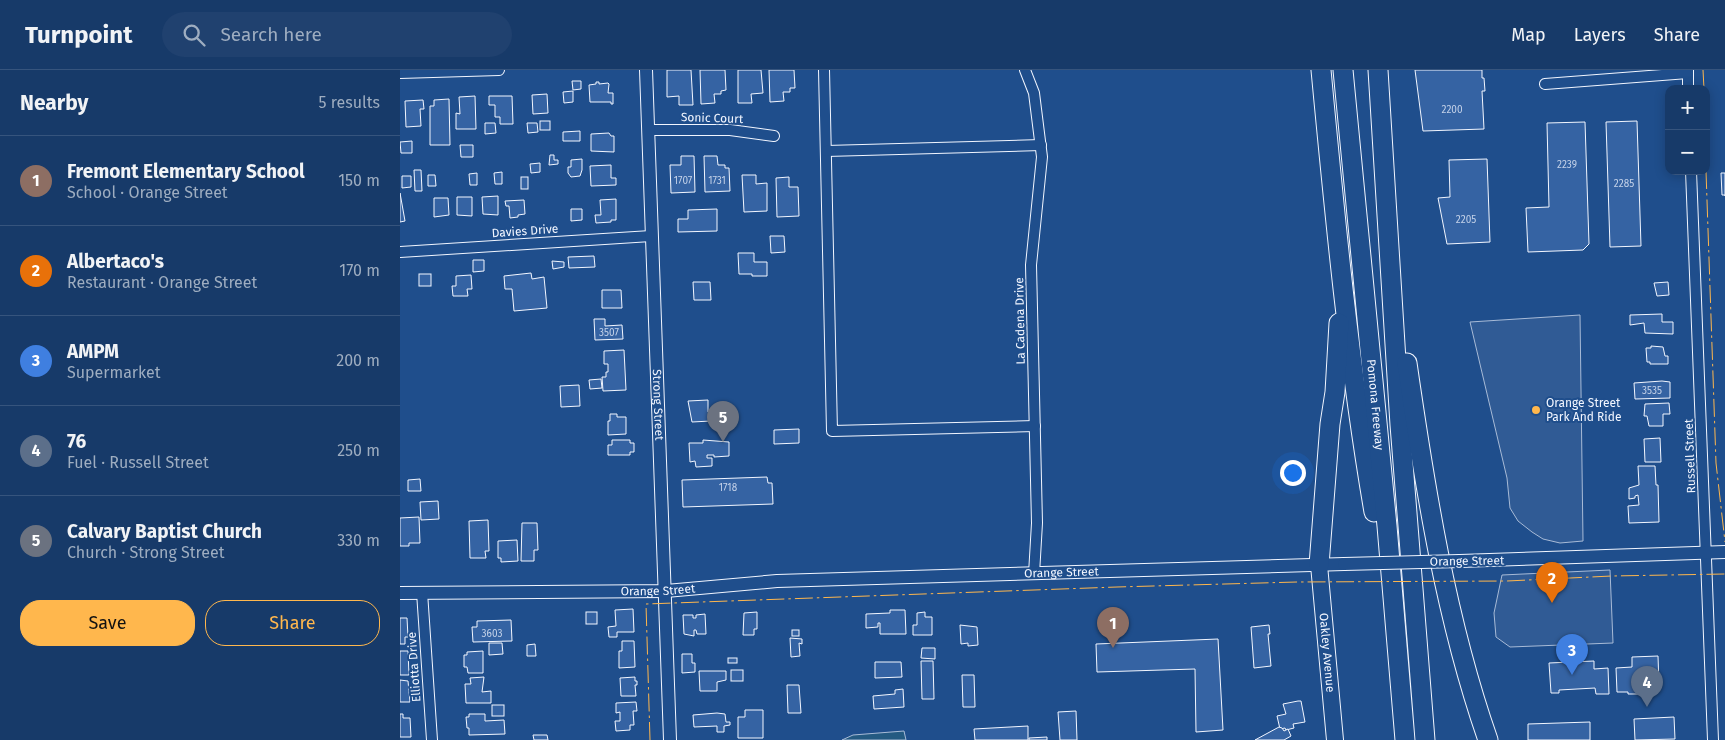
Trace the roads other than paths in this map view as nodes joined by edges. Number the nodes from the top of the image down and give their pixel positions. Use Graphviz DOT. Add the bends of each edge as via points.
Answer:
graph roads {
  1 [pos="499,70"];
  2 [pos="646,70"];
  3 [pos="824,70"];
  4 [pos="1025,70"];
  5 [pos="1321,70"];
  6 [pos="1343,70"];
  7 [pos="1378,70"];
  8 [pos="1386,70"];
  9 [pos="1688,72"];
  10 [pos="400,73"];
  11 [pos="1545,84"];
  12 [pos="1688,85"];
  13 [pos="648,130"];
  14 [pos="774,136"];
  15 [pos="1040,145"];
  16 [pos="1383,146"];
  17 [pos="826,151"];
  18 [pos="1691,175"];
  19 [pos="1335,220"];
  20 [pos="1388,235"];
  21 [pos="651,236"];
  22 [pos="400,252"];
  23 [pos="1035,426"];
  24 [pos="1725,552"];
  25 [pos="1706,553"];
  26 [pos="1319,565"];
  27 [pos="1034,574"];
  28 [pos="666,591"];
  29 [pos="400,592"];
  30 [pos="422,592"];
  31 [pos="1398,654"];
  32 [pos="432,740"];
  33 [pos="670,740"];
  34 [pos="1336,740"];
  35 [pos="1404,740"];
  36 [pos="1425,740"];
  37 [pos="1488,740"];
  38 [pos="1713,740"];
  1 -- 10 [label="street"];
  2 -- 13 [label="street, Strong Street"];
  3 -- 17 [label="street"];
  4 -- 15 [label="street, La Cadena Drive" via="1034,93"];
  5 -- 19 [label="highway"];
  6 -- 31 [label="highway, Pomona Freeway"];
  7 -- 16 [label="highway, Pomona Freeway"];
  8 -- 16 [label="highway"];
  9 -- 11 [label="street"];
  9 -- 12 [label="street"];
  13 -- 14 [label="street, Sonic Court" via="730,130"];
  13 -- 21 [label="street, Strong Street"];
  15 -- 17 [label="street"];
  15 -- 23 [label="street, La Cadena Drive" via="1042,157 1031,265"];
  16 -- 20 [label="highway, Pomona Freeway"];
  17 -- 23 [label="street" via="832,431"];
  18 -- 25 [label="street, Russell Street"];
  19 -- 26 [label="highway" via="1339,320"];
  19 -- 31 [label="highway" via="1363,448"];
  20 -- 36 [label="highway, Pomona Freeway"];
  20 -- 37 [label="highway" via="1432,520 1456,632"];
  21 -- 22 [label="street, Davies Drive"];
  21 -- 28 [label="street, Strong Street"];
  23 -- 27 [label="street, La Cadena Drive" via="1037,523"];
  24 -- 25 [label="street, Orange Street"];
  25 -- 26 [label="street, Orange Street, bridge"];
  25 -- 38 [label="street, Russell Street"];
  26 -- 27 [label="street, Orange Street"];
  26 -- 34 [label="main road, Oakley Avenue"];
  27 -- 28 [label="street, Orange Street" via="777,581"];
  28 -- 30 [label="street, Orange Street"];
  28 -- 33 [label="street, Strong Street"];
  29 -- 30 [label="street, Orange Street"];
  30 -- 32 [label="street, Elliotta Drive"];
  31 -- 35 [label="highway, Pomona Freeway"];
}
